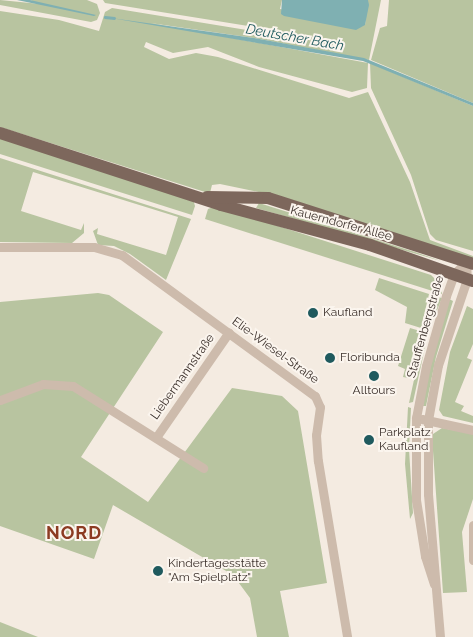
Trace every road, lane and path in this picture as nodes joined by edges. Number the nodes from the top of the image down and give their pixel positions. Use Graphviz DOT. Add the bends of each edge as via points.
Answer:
graph roads {
  1 [pos="0,133"];
  2 [pos="202,197"];
  3 [pos="0,247"];
  4 [pos="470,263"];
  5 [pos="454,274"];
  6 [pos="470,280"];
  7 [pos="229,332"];
  8 [pos="0,400"];
  9 [pos="416,418"];
  10 [pos="428,420"];
  11 [pos="473,430"];
  12 [pos="157,436"];
  13 [pos="203,468"];
  14 [pos="473,525"];
  15 [pos="473,560"];
  16 [pos="434,584"];
  17 [pos="347,637"];
  18 [pos="440,637"];
  1 -- 2 [label="main road, Kauerndorfer Allee"];
  2 -- 4 [label="main road, Kauerndorfer Allee" via="268,198"];
  2 -- 5 [label="main road, Kauerndorfer Allee" via="370,245"];
  3 -- 7 [label="street, Elie-Wiesel-Straße" via="94,247 116,252"];
  4 -- 5 [label="street, Stauffenbergstraße"];
  4 -- 6 [label="street, Stauffenbergstraße"];
  5 -- 6 [label="main road, Kauerndorfer Allee"];
  5 -- 9 [label="street, Stauffenbergstraße" via="431,346"];
  6 -- 10 [label="street, Stauffenbergstraße" via="438,365"];
  7 -- 12 [label="street, Liebermannstraße"];
  7 -- 17 [label="street, Elie-Wiesel-Straße" via="309,390 319,401 317,449"];
  8 -- 12 [label="street, Liebermannstraße" via="43,384 73,386"];
  9 -- 10 [label="street"];
  9 -- 16 [label="street, Stauffenbergstraße" via="416,500 425,556"];
  10 -- 11 [label="street"];
  10 -- 16 [label="street, Stauffenbergstraße" via="428,494"];
  12 -- 13 [label="street, Liebermannstraße"];
  14 -- 15 [label="street"];
  16 -- 18 [label="street, Stauffenbergstraße"];
}
